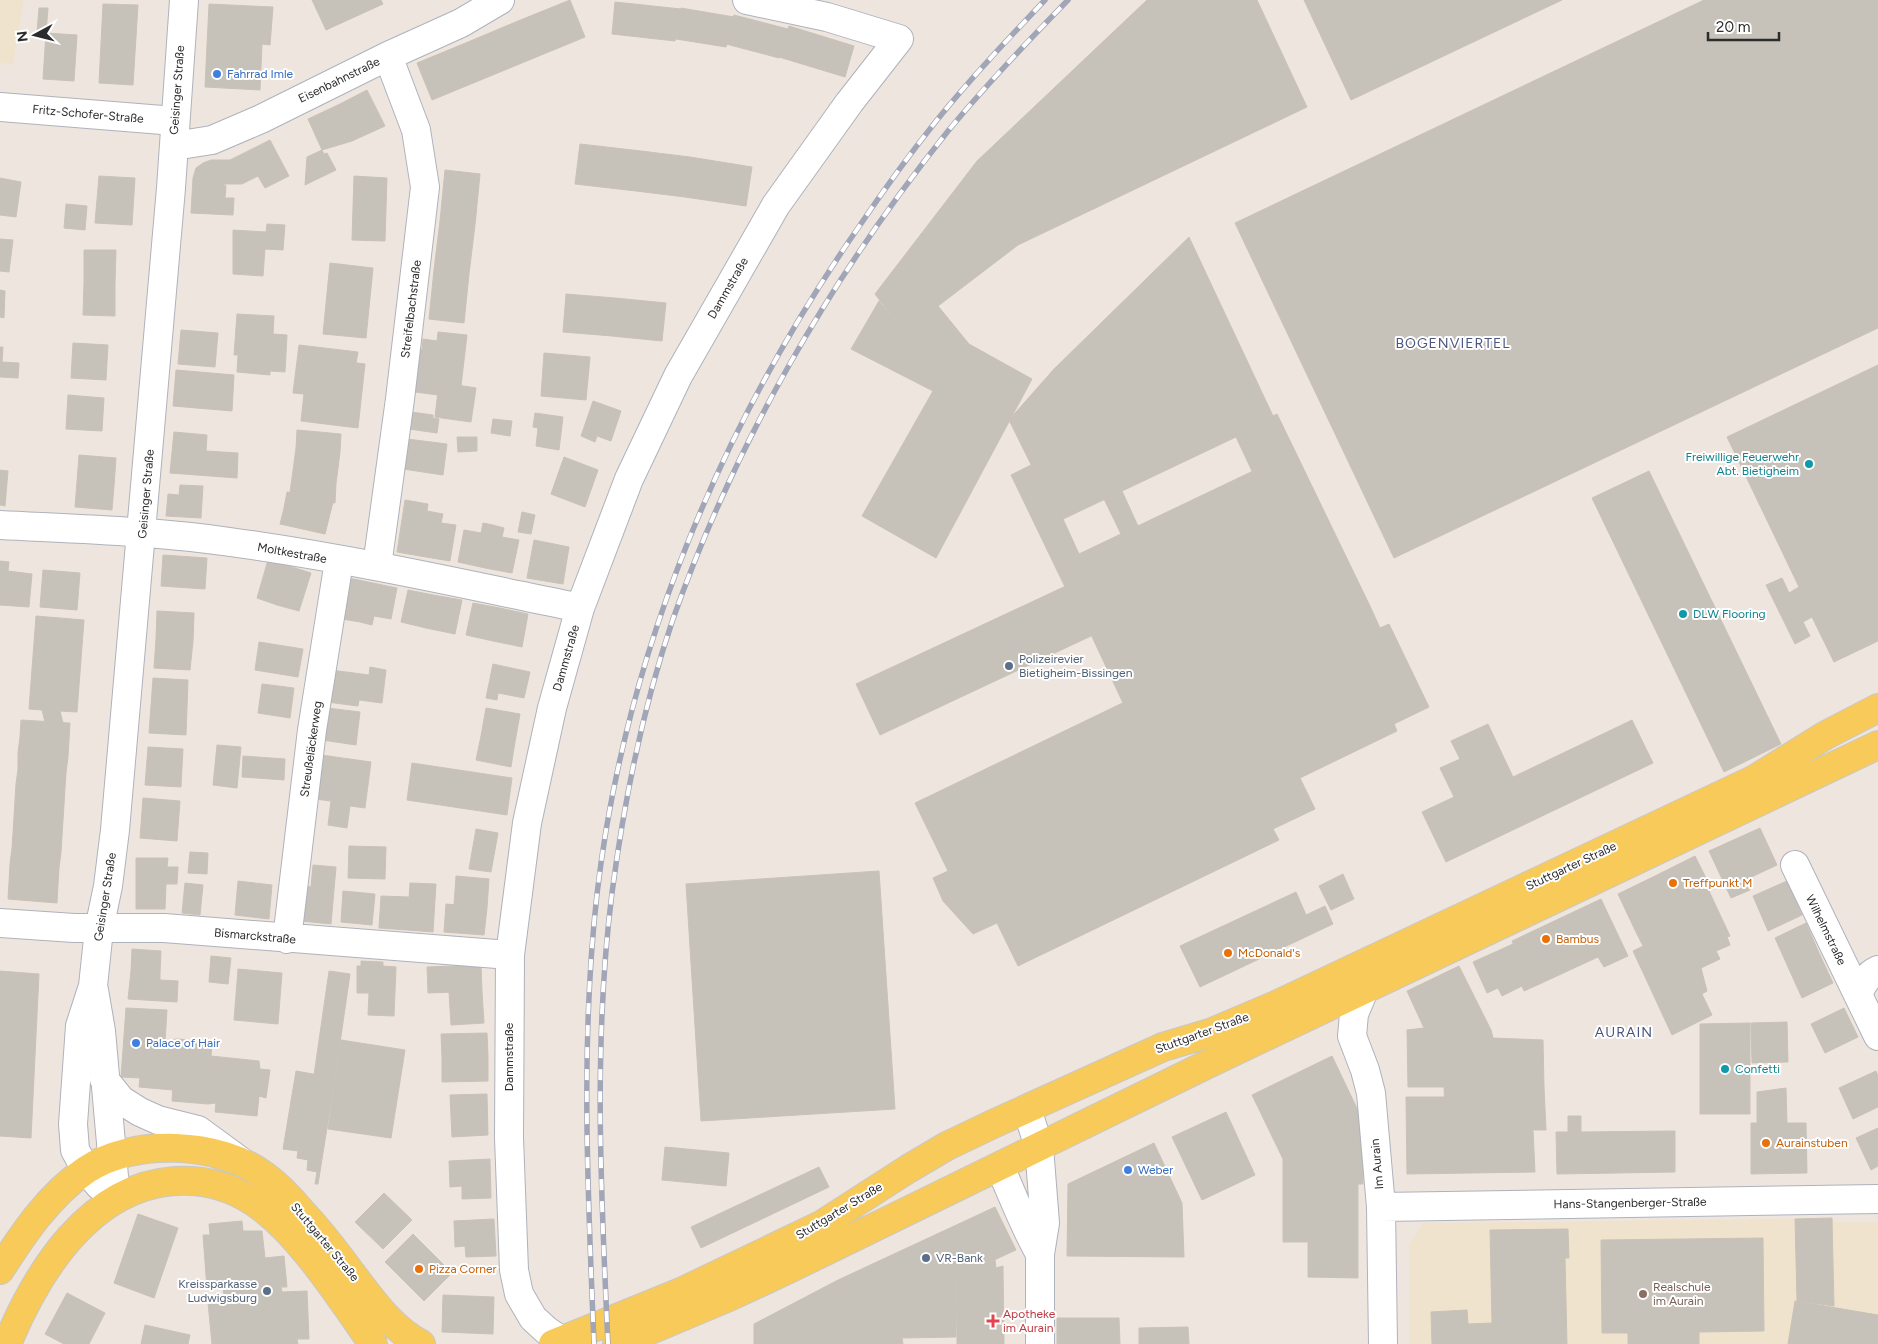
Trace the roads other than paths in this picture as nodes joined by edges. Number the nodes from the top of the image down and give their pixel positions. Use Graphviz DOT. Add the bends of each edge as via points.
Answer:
graph roads {
  1 [pos="184,0"];
  2 [pos="500,0"];
  3 [pos="747,0"];
  4 [pos="388,56"];
  5 [pos="0,107"];
  6 [pos="174,133"];
  7 [pos="0,525"];
  8 [pos="142,533"];
  9 [pos="339,561"];
  10 [pos="377,566"];
  11 [pos="580,608"];
  12 [pos="1878,708"];
  13 [pos="1878,745"];
  14 [pos="1795,865"];
  15 [pos="0,923"];
  16 [pos="99,929"];
  17 [pos="287,939"];
  18 [pos="510,956"];
  19 [pos="1878,970"];
  20 [pos="93,986"];
  21 [pos="1364,990"];
  22 [pos="1858,995"];
  23 [pos="1878,1036"];
  24 [pos="104,1079"];
  25 [pos="1027,1109"];
  26 [pos="1039,1147"];
  27 [pos="113,1156"];
  28 [pos="243,1163"];
  29 [pos="1000,1167"];
  30 [pos="86,1170"];
  31 [pos="116,1199"];
  32 [pos="1878,1199"];
  33 [pos="1381,1207"];
  34 [pos="1040,1254"];
  35 [pos="0,1270"];
  36 [pos="558,1342"];
  37 [pos="7,1344"];
  38 [pos="374,1344"];
  39 [pos="421,1344"];
  40 [pos="617,1344"];
  41 [pos="1040,1344"];
  42 [pos="1383,1344"];
  1 -- 6 [label="street, Geisinger Straße"];
  2 -- 4 [label="street, Eisenbahnstraße" via="461,23"];
  3 -- 11 [label="street, Dammstraße" via="827,17 899,39 776,205 678,376 629,479"];
  4 -- 6 [label="street, Eisenbahnstraße" via="212,140 189,144"];
  4 -- 10 [label="street, Streifelbachstraße" via="416,130 425,187 402,390"];
  5 -- 6 [label="street, Fritz-Schofer-Straße"];
  6 -- 8 [label="street, Geisinger Straße"];
  7 -- 8 [label="street, Moltkestraße"];
  8 -- 9 [label="street, Moltkestraße" via="230,542"];
  8 -- 16 [label="street, Geisinger Straße" via="115,830"];
  9 -- 10 [label="street, Moltkestraße"];
  9 -- 17 [label="street, Streußeläckerweg" via="312,730"];
  10 -- 11 [label="street, Moltkestraße"];
  11 -- 18 [label="street, Dammstraße" via="552,708 527,823"];
  12 -- 25 [label="main road, Stuttgarter Straße" via="1826,735 1755,779 1386,954 1276,1005 1210,1033 1163,1047"];
  13 -- 21 [label="main road, Stuttgarter Straße"];
  14 -- 22 [label="street, Wilhelmstraße"];
  15 -- 16 [label="street, Bismarckstraße"];
  16 -- 17 [label="street, Bismarckstraße" via="164,928"];
  16 -- 20 [label="street, Geisinger Straße"];
  17 -- 18 [label="street, Bismarckstraße"];
  18 -- 36 [label="street, Dammstraße" via="509,1138 514,1270 519,1294 532,1318"];
  19 -- 22 [label="street" via="1867,978"];
  20 -- 24 [label="street, Geisinger Straße" via="101,1031"];
  20 -- 30 [label="street, Geisinger Straße" via="80,1026 73,1124 75,1150"];
  21 -- 26 [label="main road, Stuttgarter Straße"];
  21 -- 33 [label="street, Im Aurain" via="1354,1014 1352,1036 1371,1093"];
  22 -- 23 [label="street, Wilhelmstraße"];
  24 -- 27 [label="street, Geisinger Straße"];
  24 -- 28 [label="street" via="129,1106 158,1120 198,1130"];
  25 -- 26 [label="street"];
  25 -- 36 [label="main road, Stuttgarter Straße" via="947,1146 813,1229 681,1292"];
  26 -- 29 [label="main road, Stuttgarter Straße"];
  26 -- 34 [label="street" via="1044,1223"];
  27 -- 28 [label="main road, Stuttgarter Straße" via="170,1148 215,1154"];
  27 -- 30 [label="main road, Stuttgarter Straße"];
  27 -- 31 [label="street, Geisinger Straße"];
  28 -- 39 [label="main road, Stuttgarter Straße" via="265,1176 299,1208 394,1325"];
  29 -- 34 [label="street" via="1027,1232"];
  29 -- 40 [label="main road, Stuttgarter Straße" via="789,1270"];
  30 -- 31 [label="street, Geisinger Straße"];
  30 -- 35 [label="main road, Stuttgarter Straße" via="36,1218"];
  31 -- 37 [label="main road, Stuttgarter Straße" via="89,1219 58,1251 35,1284"];
  31 -- 38 [label="main road, Stuttgarter Straße" via="149,1185 186,1180 218,1184 237,1192 255,1203 290,1234"];
  32 -- 33 [label="street, Hans-Stangenberger-Straße"];
  33 -- 42 [label="street, Im Aurain"];
  34 -- 41 [label="street"];
}
